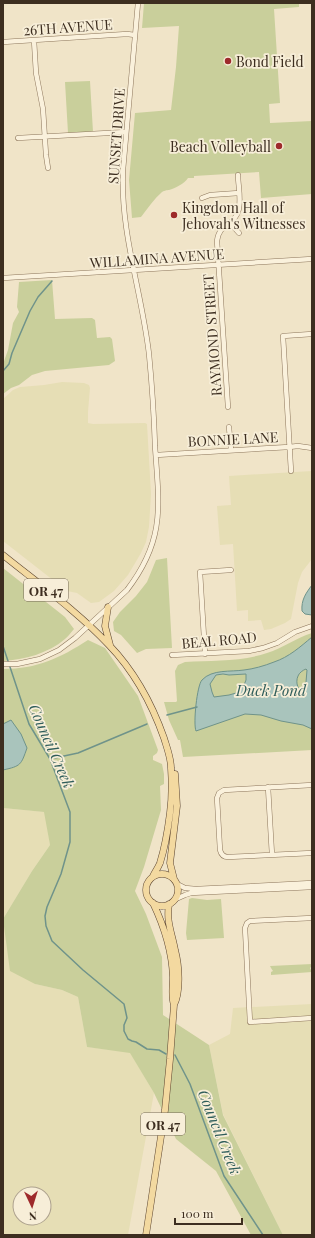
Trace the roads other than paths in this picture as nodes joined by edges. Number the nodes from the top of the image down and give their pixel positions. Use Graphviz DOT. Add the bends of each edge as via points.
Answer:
graph roads {
  1 [pos="138,3"];
  2 [pos="135,35"];
  3 [pos="34,40"];
  4 [pos="3,42"];
  5 [pos="126,132"];
  6 [pos="45,137"];
  7 [pos="18,138"];
  8 [pos="48,168"];
  9 [pos="238,174"];
  10 [pos="239,193"];
  11 [pos="202,198"];
  12 [pos="230,223"];
  13 [pos="239,233"];
  14 [pos="312,259"];
  15 [pos="218,265"];
  16 [pos="134,271"];
  17 [pos="3,278"];
  18 [pos="312,334"];
  19 [pos="228,406"];
  20 [pos="229,427"];
  21 [pos="289,446"];
  22 [pos="312,448"];
  23 [pos="230,450"];
  24 [pos="156,455"];
  25 [pos="291,471"];
  26 [pos="3,555"];
  27 [pos="230,570"];
  28 [pos="108,608"];
  29 [pos="89,625"];
  30 [pos="312,626"];
  31 [pos="110,646"];
  32 [pos="205,654"];
  33 [pos="172,655"];
  34 [pos="3,664"];
  35 [pos="171,767"];
  36 [pos="312,785"];
  37 [pos="268,787"];
  38 [pos="312,852"];
  39 [pos="272,855"];
  40 [pos="152,876"];
  41 [pos="176,882"];
  42 [pos="312,883"];
  43 [pos="312,887"];
  44 [pos="176,899"];
  45 [pos="153,903"];
  46 [pos="169,904"];
  47 [pos="312,918"];
  48 [pos="174,1005"];
  49 [pos="312,1018"];
  50 [pos="146,1235"];
  1 -- 2 [label="street, SUNSET DRIVE"];
  2 -- 3 [label="street, 26TH AVENUE"];
  2 -- 5 [label="street, SUNSET DRIVE"];
  3 -- 4 [label="street, 26TH AVENUE"];
  3 -- 6 [label="street"];
  5 -- 6 [label="street"];
  5 -- 16 [label="street, SUNSET DRIVE" via="123,201"];
  6 -- 7 [label="street"];
  6 -- 8 [label="street"];
  9 -- 10 [label="street, RAYMOND STREET"];
  10 -- 11 [label="street"];
  10 -- 12 [label="street, RAYMOND STREET" via="238,212"];
  12 -- 13 [label="street"];
  12 -- 15 [label="street, RAYMOND STREET" via="217,235"];
  14 -- 15 [label="street, WILLAMINA AVENUE"];
  15 -- 16 [label="street, WILLAMINA AVENUE"];
  15 -- 19 [label="street, RAYMOND STREET"];
  16 -- 17 [label="street, WILLAMINA AVENUE"];
  16 -- 24 [label="street, SUNSET DRIVE" via="149,354"];
  18 -- 21 [label="street" via="283,336"];
  20 -- 23 [label="street"];
  21 -- 22 [label="street, BONNIE LANE"];
  21 -- 23 [label="street, BONNIE LANE"];
  21 -- 25 [label="street"];
  23 -- 24 [label="street, BONNIE LANE"];
  24 -- 28 [label="street, SUNSET DRIVE" via="159,507 153,543 133,582"];
  26 -- 29 [label="main road, OR 47"];
  27 -- 32 [label="street" via="200,572"];
  28 -- 29 [label="street, SUNSET DRIVE"];
  28 -- 31 [label="main road" via="105,626"];
  29 -- 31 [label="main road, OR 47"];
  29 -- 34 [label="street, SUNSET DRIVE" via="55,653 17,664"];
  30 -- 32 [label="street, BEAL ROAD" via="263,648"];
  31 -- 35 [label="main road, OR 47" via="131,672 148,701 162,731"];
  32 -- 33 [label="street, BEAL ROAD"];
  35 -- 40 [label="main road, OR 47" via="169,822 160,865"];
  35 -- 41 [label="main road" via="174,771 177,806 170,863"];
  36 -- 37 [label="street"];
  37 -- 39 [label="street"];
  37 -- 39 [label="street" via="219,792 217,798 220,850 228,857"];
  38 -- 39 [label="street"];
  40 -- 41 [label="main road" via="162,873 171,876"];
  40 -- 45 [label="main road" via="146,890"];
  41 -- 42 [label="street" via="185,888 196,889"];
  41 -- 44 [label="main road"];
  43 -- 44 [label="street" via="191,893"];
  44 -- 46 [label="main road"];
  45 -- 46 [label="main road" via="161,906"];
  45 -- 48 [label="main road" via="169,947"];
  46 -- 48 [label="main road, OR 47" via="168,922 176,951 178,975 177,1000"];
  47 -- 49 [label="street" via="250,921 246,922 245,928 250,1022"];
  48 -- 50 [label="main road, OR 47" via="165,1110"];
}
